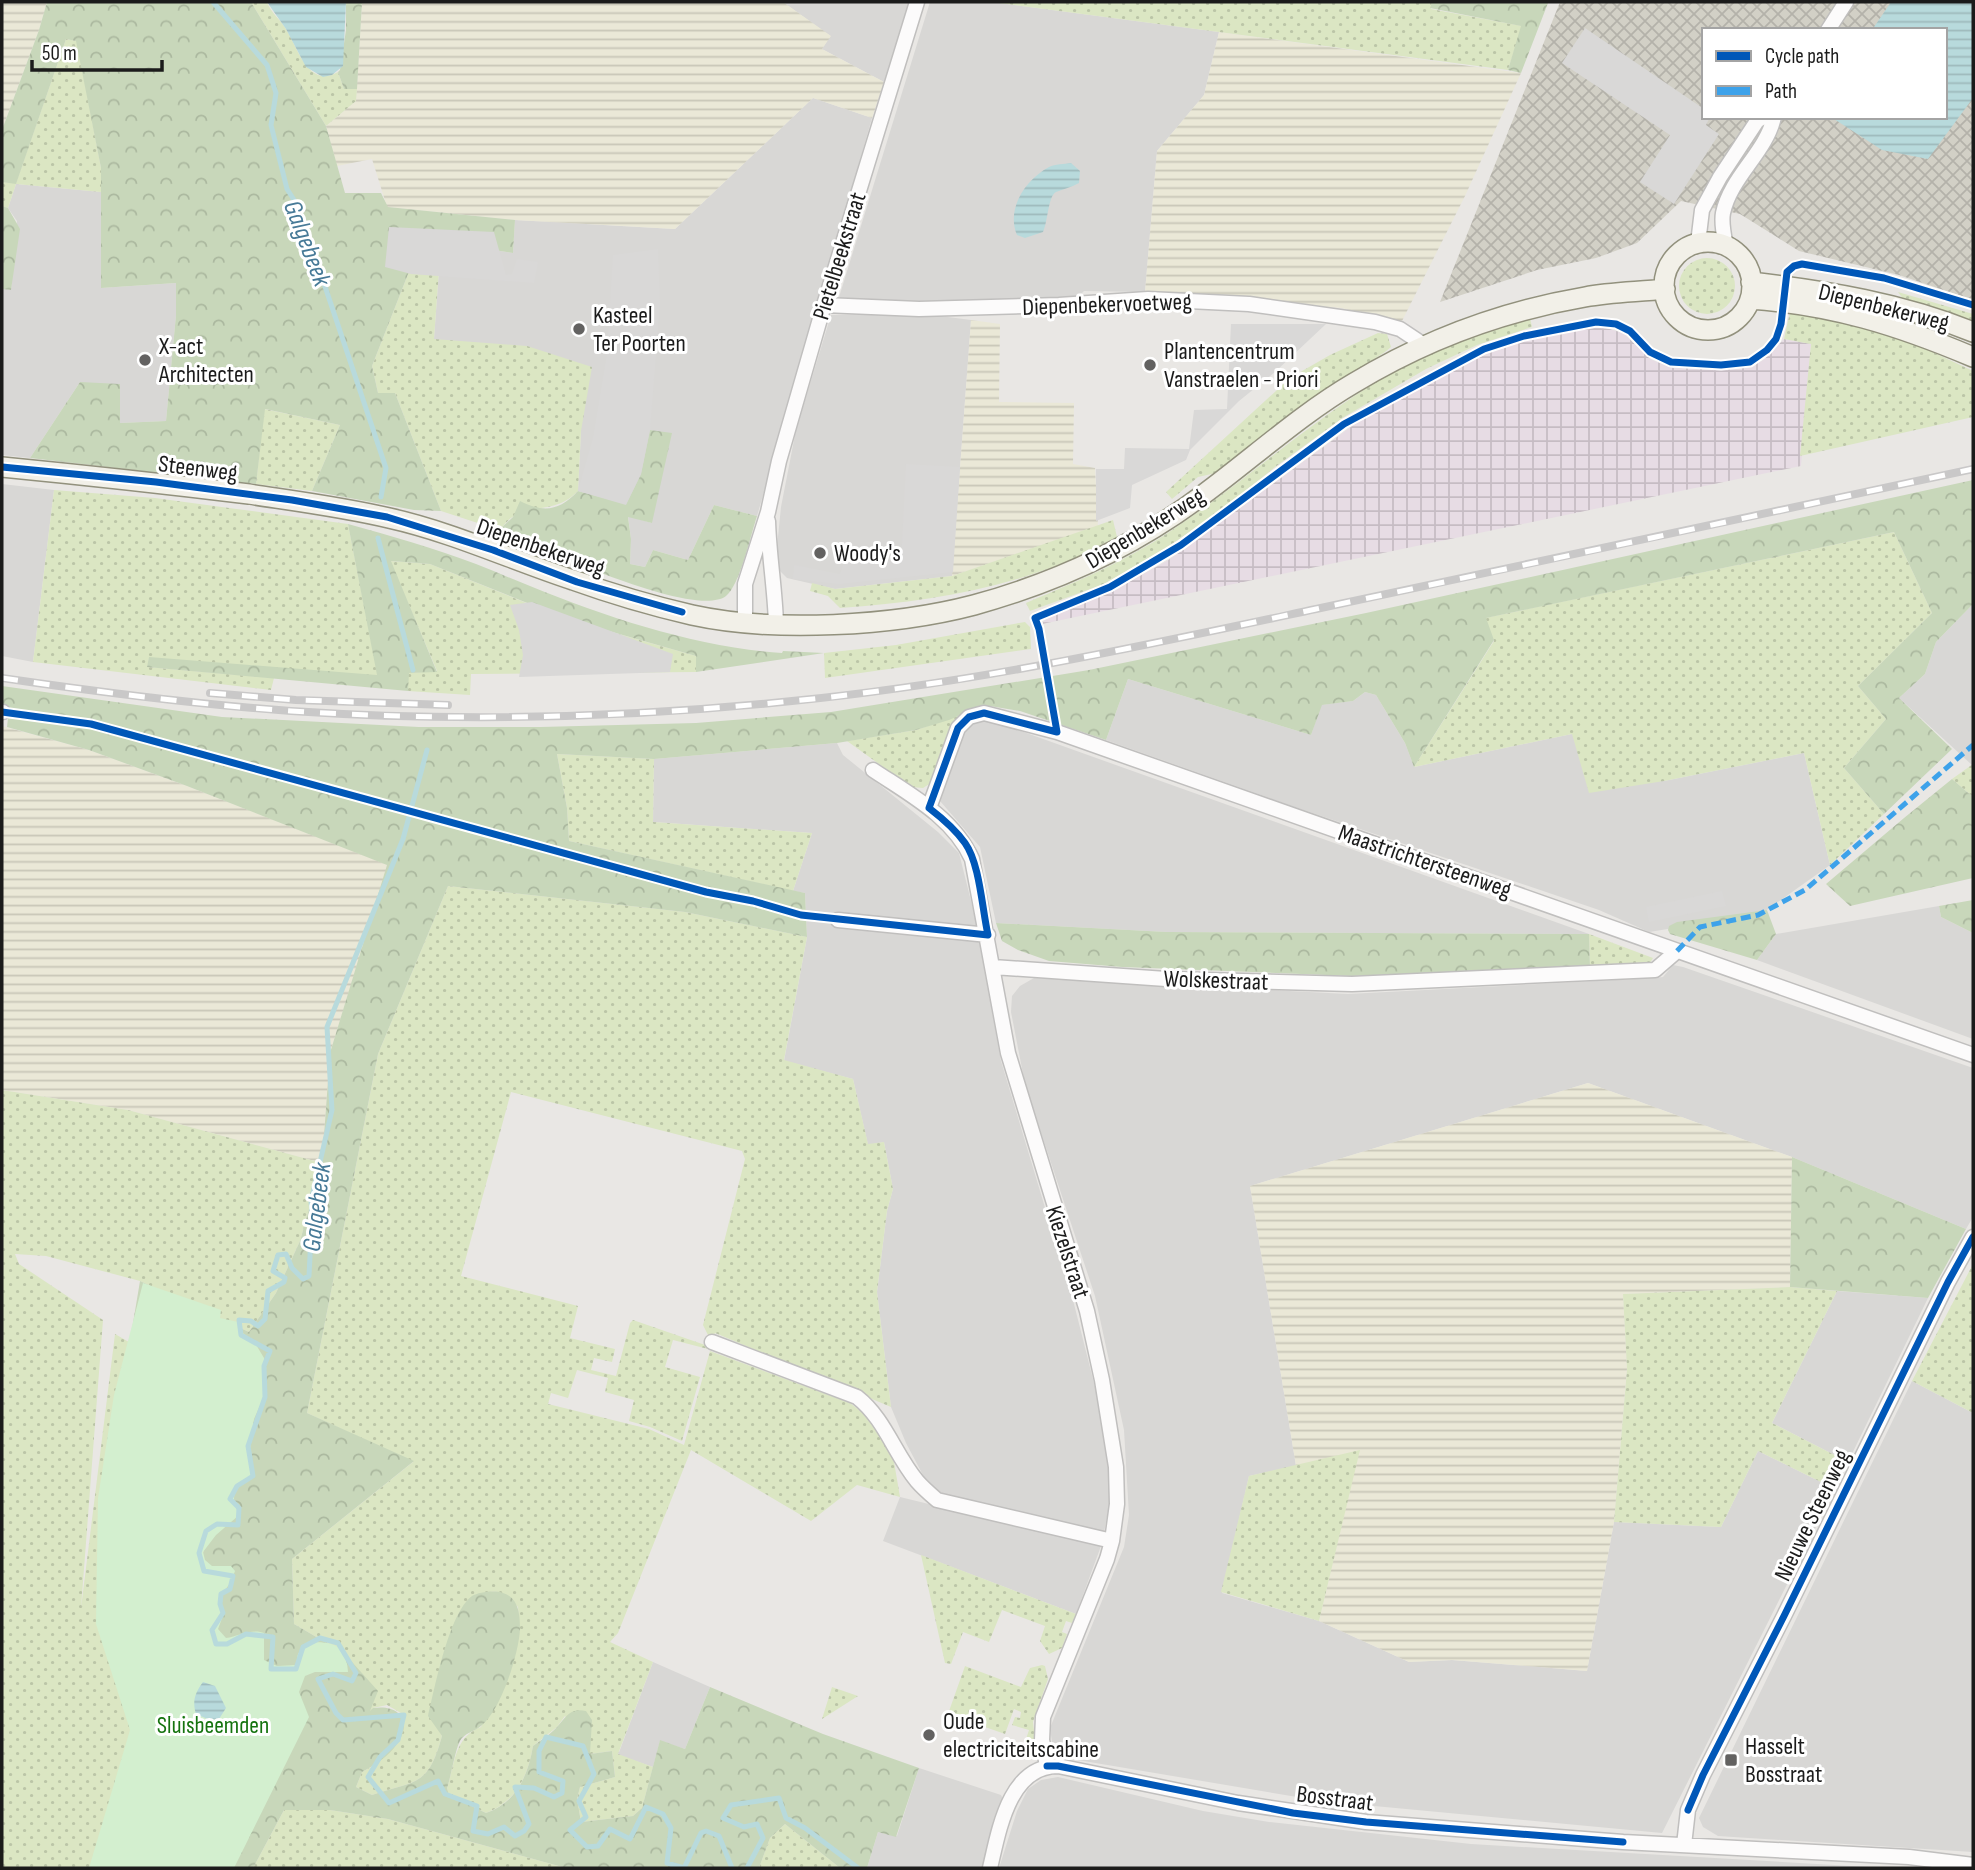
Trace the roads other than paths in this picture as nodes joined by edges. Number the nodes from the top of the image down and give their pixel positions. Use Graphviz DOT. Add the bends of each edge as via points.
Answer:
graph roads {
  1 [pos="917,2"];
  2 [pos="1846,2"];
  3 [pos="1829,28"];
  4 [pos="1760,119"];
  5 [pos="1774,119"];
  6 [pos="1698,243"];
  7 [pos="1726,246"];
  8 [pos="1665,289"];
  9 [pos="1751,290"];
  10 [pos="824,305"];
  11 [pos="1973,332"];
  12 [pos="1424,345"];
  13 [pos="1973,357"];
  14 [pos="2,467"];
  15 [pos="768,512"];
  16 [pos="387,517"];
  17 [pos="745,622"];
  18 [pos="776,624"];
  19 [pos="873,770"];
  20 [pos="929,808"];
  21 [pos="838,920"];
  22 [pos="988,935"];
  23 [pos="1677,951"];
  24 [pos="993,967"];
  25 [pos="1973,1055"];
  26 [pos="1973,1237"];
  27 [pos="712,1342"];
  28 [pos="1112,1541"];
  29 [pos="1047,1766"];
  30 [pos="1684,1845"];
  31 [pos="1973,1865"];
  32 [pos="990,1868"];
  1 -- 10 [label="street, Pietelbeekstraat"];
  2 -- 3 [label="street"];
  4 -- 6 [label="street" via="1702,210"];
  5 -- 7 [label="street" via="1770,133 1734,184 1722,215"];
  6 -- 7 [label="main road"];
  6 -- 8 [label="main road" via="1673,259"];
  7 -- 9 [label="main road" via="1746,264"];
  8 -- 9 [label="main road" via="1668,305 1681,321 1706,330 1730,324 1743,312"];
  8 -- 12 [label="main road, Diepenbekerweg" via="1551,303"];
  9 -- 11 [label="main road, Diepenbekerweg" via="1833,292 1901,307"];
  9 -- 13 [label="main road, Diepenbekerweg" via="1851,313 1917,333"];
  10 -- 12 [label="street, Diepenbekervoetweg" via="919,309 1148,299 1249,304 1375,321 1400,329"];
  10 -- 15 [label="street, Pietelbeekstraat"];
  12 -- 18 [label="main road, Diepenbekerweg" via="1349,385 1155,528 1075,570 971,606 922,615 844,624"];
  14 -- 16 [label="main road, Steenweg" via="169,484"];
  15 -- 17 [label="street, Pietelbeekstraat" via="745,584"];
  15 -- 18 [label="street, Pietelbeekstraat"];
  16 -- 17 [label="main road, Diepenbekerweg" via="577,582 695,615"];
  17 -- 18 [label="main road, Diepenbekerweg"];
  19 -- 20 [label="street"];
  20 -- 22 [label="street" via="966,845"];
  20 -- 23 [label="street, Maastrichtersteenweg" via="958,728 984,713 1057,732"];
  21 -- 22 [label="street"];
  22 -- 24 [label="street"];
  23 -- 24 [label="street, Wolskestraat" via="1655,970 1352,984 1166,979"];
  23 -- 25 [label="street, Maastrichtersteenweg"];
  24 -- 28 [label="street, Kiezelstraat" via="1008,1053 1087,1311 1102,1380 1116,1467"];
  26 -- 30 [label="street, Nieuwe Steenweg" via="1703,1775 1689,1810"];
  27 -- 28 [label="street" via="857,1396 882,1423 916,1480 937,1500"];
  28 -- 29 [label="street, Kiezelstraat" via="1043,1717"];
  29 -- 30 [label="street, Bosstraat" via="1293,1813"];
  29 -- 32 [label="street" via="1020,1783"];
  30 -- 31 [label="street, Bosstraat" via="1909,1857"];
}
